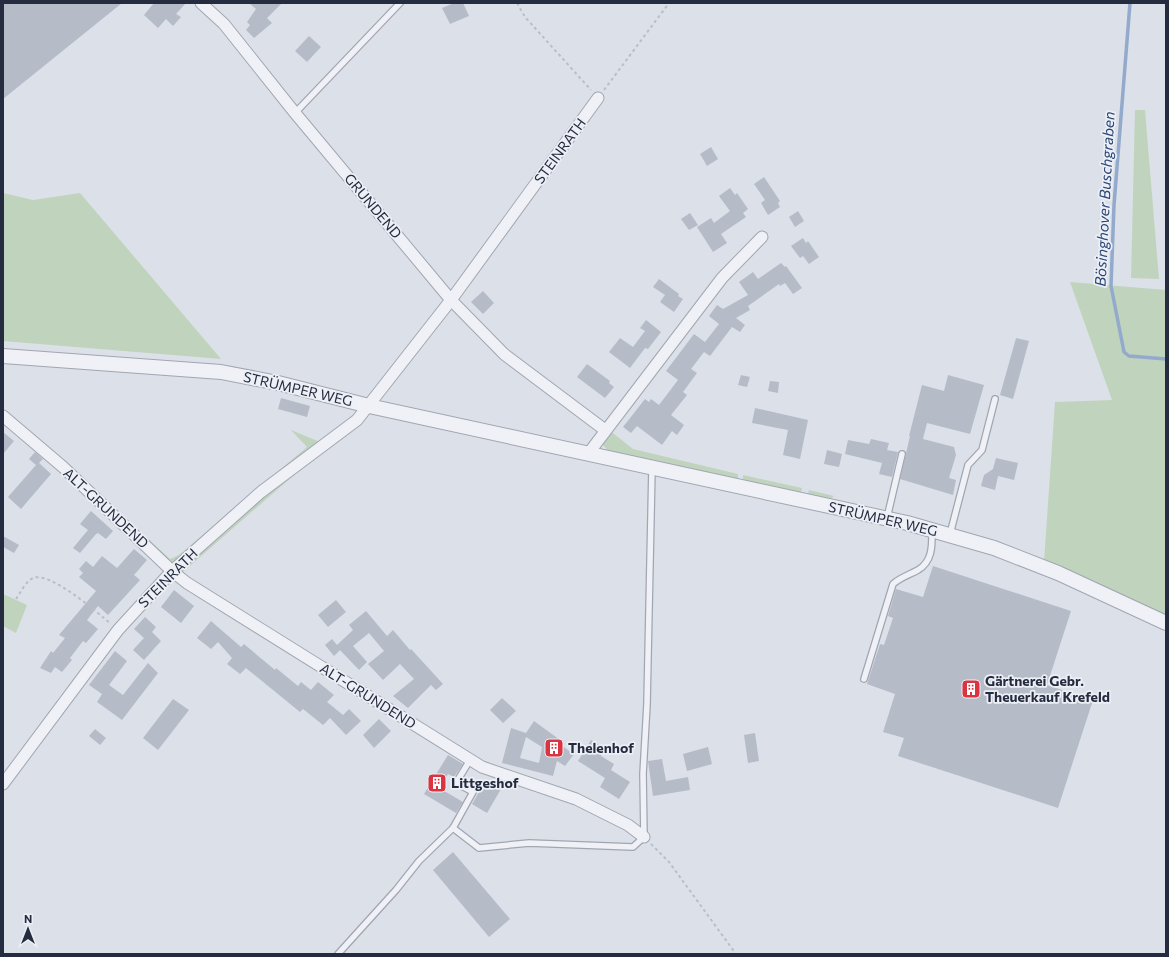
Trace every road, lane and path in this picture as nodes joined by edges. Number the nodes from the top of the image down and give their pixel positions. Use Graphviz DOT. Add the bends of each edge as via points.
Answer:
graph roads {
  1 [pos="201,3"];
  2 [pos="400,3"];
  3 [pos="517,3"];
  4 [pos="669,3"];
  5 [pos="598,98"];
  6 [pos="294,113"];
  7 [pos="762,237"];
  8 [pos="451,300"];
  9 [pos="3,356"];
  10 [pos="995,399"];
  11 [pos="369,406"];
  12 [pos="3,416"];
  13 [pos="605,430"];
  14 [pos="588,454"];
  15 [pos="902,454"];
  16 [pos="652,468"];
  17 [pos="887,518"];
  18 [pos="932,530"];
  19 [pos="950,534"];
  20 [pos="172,571"];
  21 [pos="16,599"];
  22 [pos="1166,623"];
  23 [pos="118,630"];
  24 [pos="864,679"];
  25 [pos="470,760"];
  26 [pos="3,784"];
  27 [pos="453,828"];
  28 [pos="644,837"];
  29 [pos="338,954"];
  30 [pos="736,954"];
  1 -- 6 [label="street, GRUNDEND" via="224,24"];
  2 -- 6 [label="lane"];
  3 -- 5 [label="path" via="525,17"];
  4 -- 5 [label="path"];
  5 -- 8 [label="street, STEINRATH"];
  6 -- 8 [label="street, GRUNDEND"];
  7 -- 13 [label="street" via="722,278"];
  8 -- 11 [label="street"];
  8 -- 13 [label="street, GRUNDEND" via="504,354"];
  9 -- 11 [label="street, STRÜMPER WEG" via="221,372 278,383"];
  10 -- 19 [label="lane" via="982,450 968,466"];
  11 -- 14 [label="street, STRÜMPER WEG"];
  11 -- 20 [label="street, STEINRATH" via="357,420 261,492"];
  12 -- 20 [label="street, ALT-GRUNDEND" via="63,467"];
  13 -- 14 [label="street"];
  14 -- 16 [label="street, STRÜMPER WEG"];
  15 -- 17 [label="lane"];
  16 -- 17 [label="street, STRÜMPER WEG"];
  16 -- 28 [label="lane" via="643,774"];
  17 -- 18 [label="street, STRÜMPER WEG"];
  18 -- 19 [label="street, STRÜMPER WEG"];
  18 -- 24 [label="lane" via="930,558 920,569 893,584"];
  19 -- 22 [label="street, STRÜMPER WEG" via="1058,573"];
  20 -- 23 [label="street, STEINRATH"];
  20 -- 25 [label="street, ALT-GRUNDEND" via="237,615"];
  21 -- 23 [label="path" via="29,581 34,578 47,579 88,603"];
  23 -- 26 [label="street, STEINRATH"];
  25 -- 27 [label="lane" via="456,783 473,792"];
  25 -- 28 [label="street, ALT-GRUNDEND" via="493,772 576,799 628,824"];
  27 -- 28 [label="lane" via="479,848 529,843 633,847"];
  27 -- 29 [label="lane" via="419,861"];
  28 -- 30 [label="path" via="670,862"];
}
